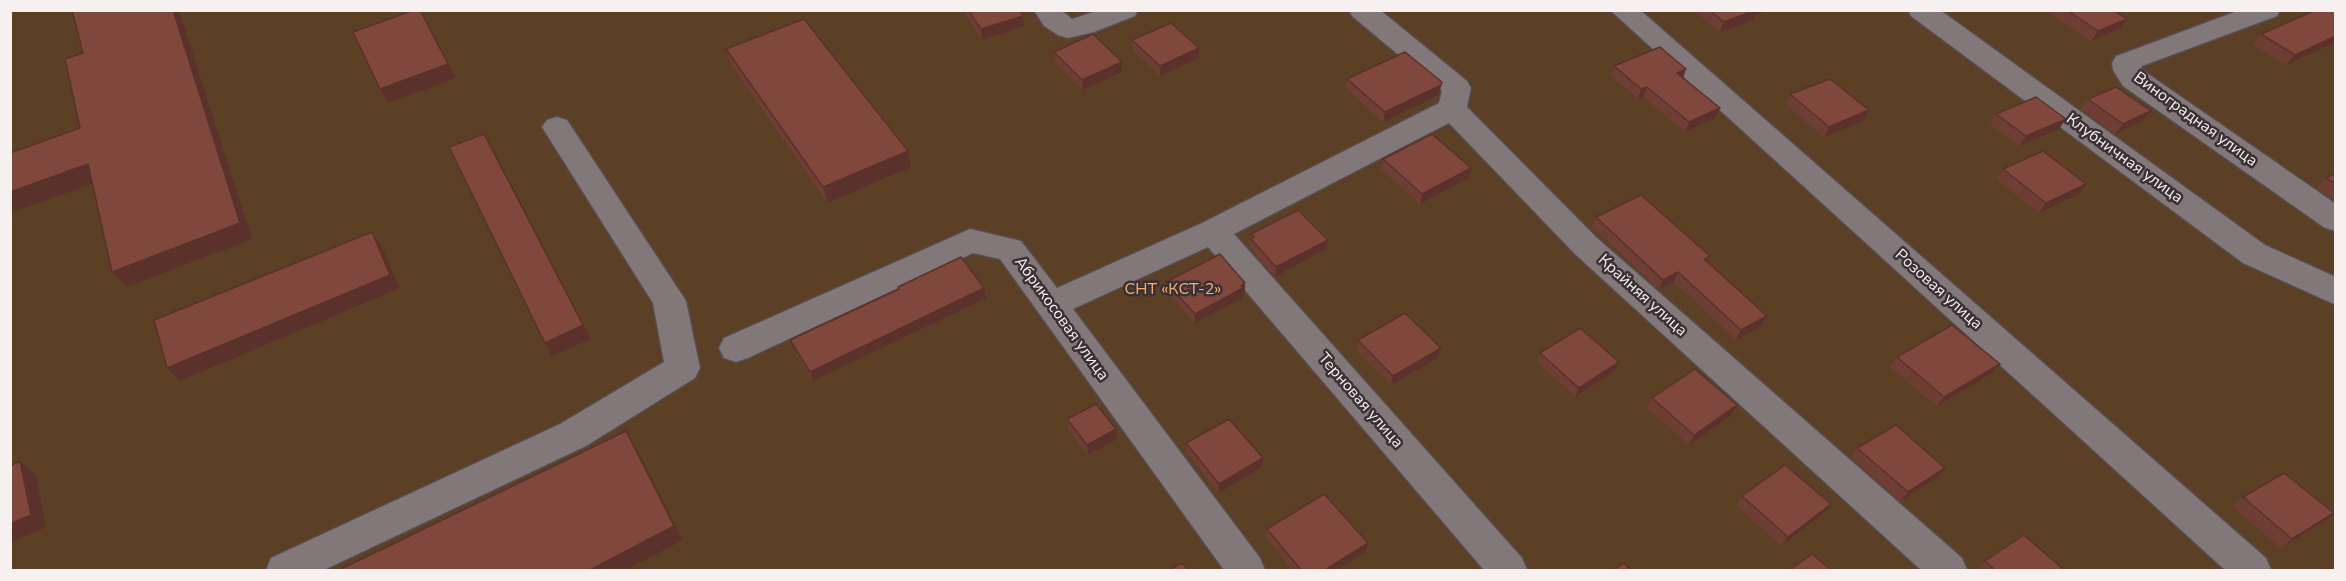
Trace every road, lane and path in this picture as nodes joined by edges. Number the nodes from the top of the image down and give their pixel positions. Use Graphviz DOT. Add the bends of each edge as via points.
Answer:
graph roads {
  1 [pos="1047,10"];
  2 [pos="1125,10"];
  3 [pos="1362,10"];
  4 [pos="1623,10"];
  5 [pos="1921,10"];
  6 [pos="2267,10"];
  7 [pos="1452,109"];
  8 [pos="557,127"];
  9 [pos="2336,220"];
  10 [pos="1213,231"];
  11 [pos="2335,290"];
  12 [pos="1052,305"];
  13 [pos="736,348"];
  14 [pos="285,570"];
  15 [pos="1246,570"];
  16 [pos="1508,570"];
  17 [pos="1948,570"];
  18 [pos="2252,570"];
  1 -- 2 [label="street" via="1068,29"];
  3 -- 7 [label="street" via="1457,88"];
  4 -- 18 [label="street, Розовая улица"];
  5 -- 11 [label="street, Клубничная улица" via="2254,254"];
  6 -- 9 [label="street, Виноградная улица" via="2132,60 2126,63 2127,70 2133,78"];
  7 -- 10 [label="street"];
  7 -- 17 [label="street, Крайняя улица" via="1586,246"];
  8 -- 14 [label="street" via="669,301 683,368 573,435"];
  10 -- 12 [label="street"];
  10 -- 16 [label="street, Терновая улица"];
  12 -- 13 [label="street, Абрикосовая улица" via="1010,249 970,241"];
  12 -- 15 [label="street, Абрикосовая улица"];
}
